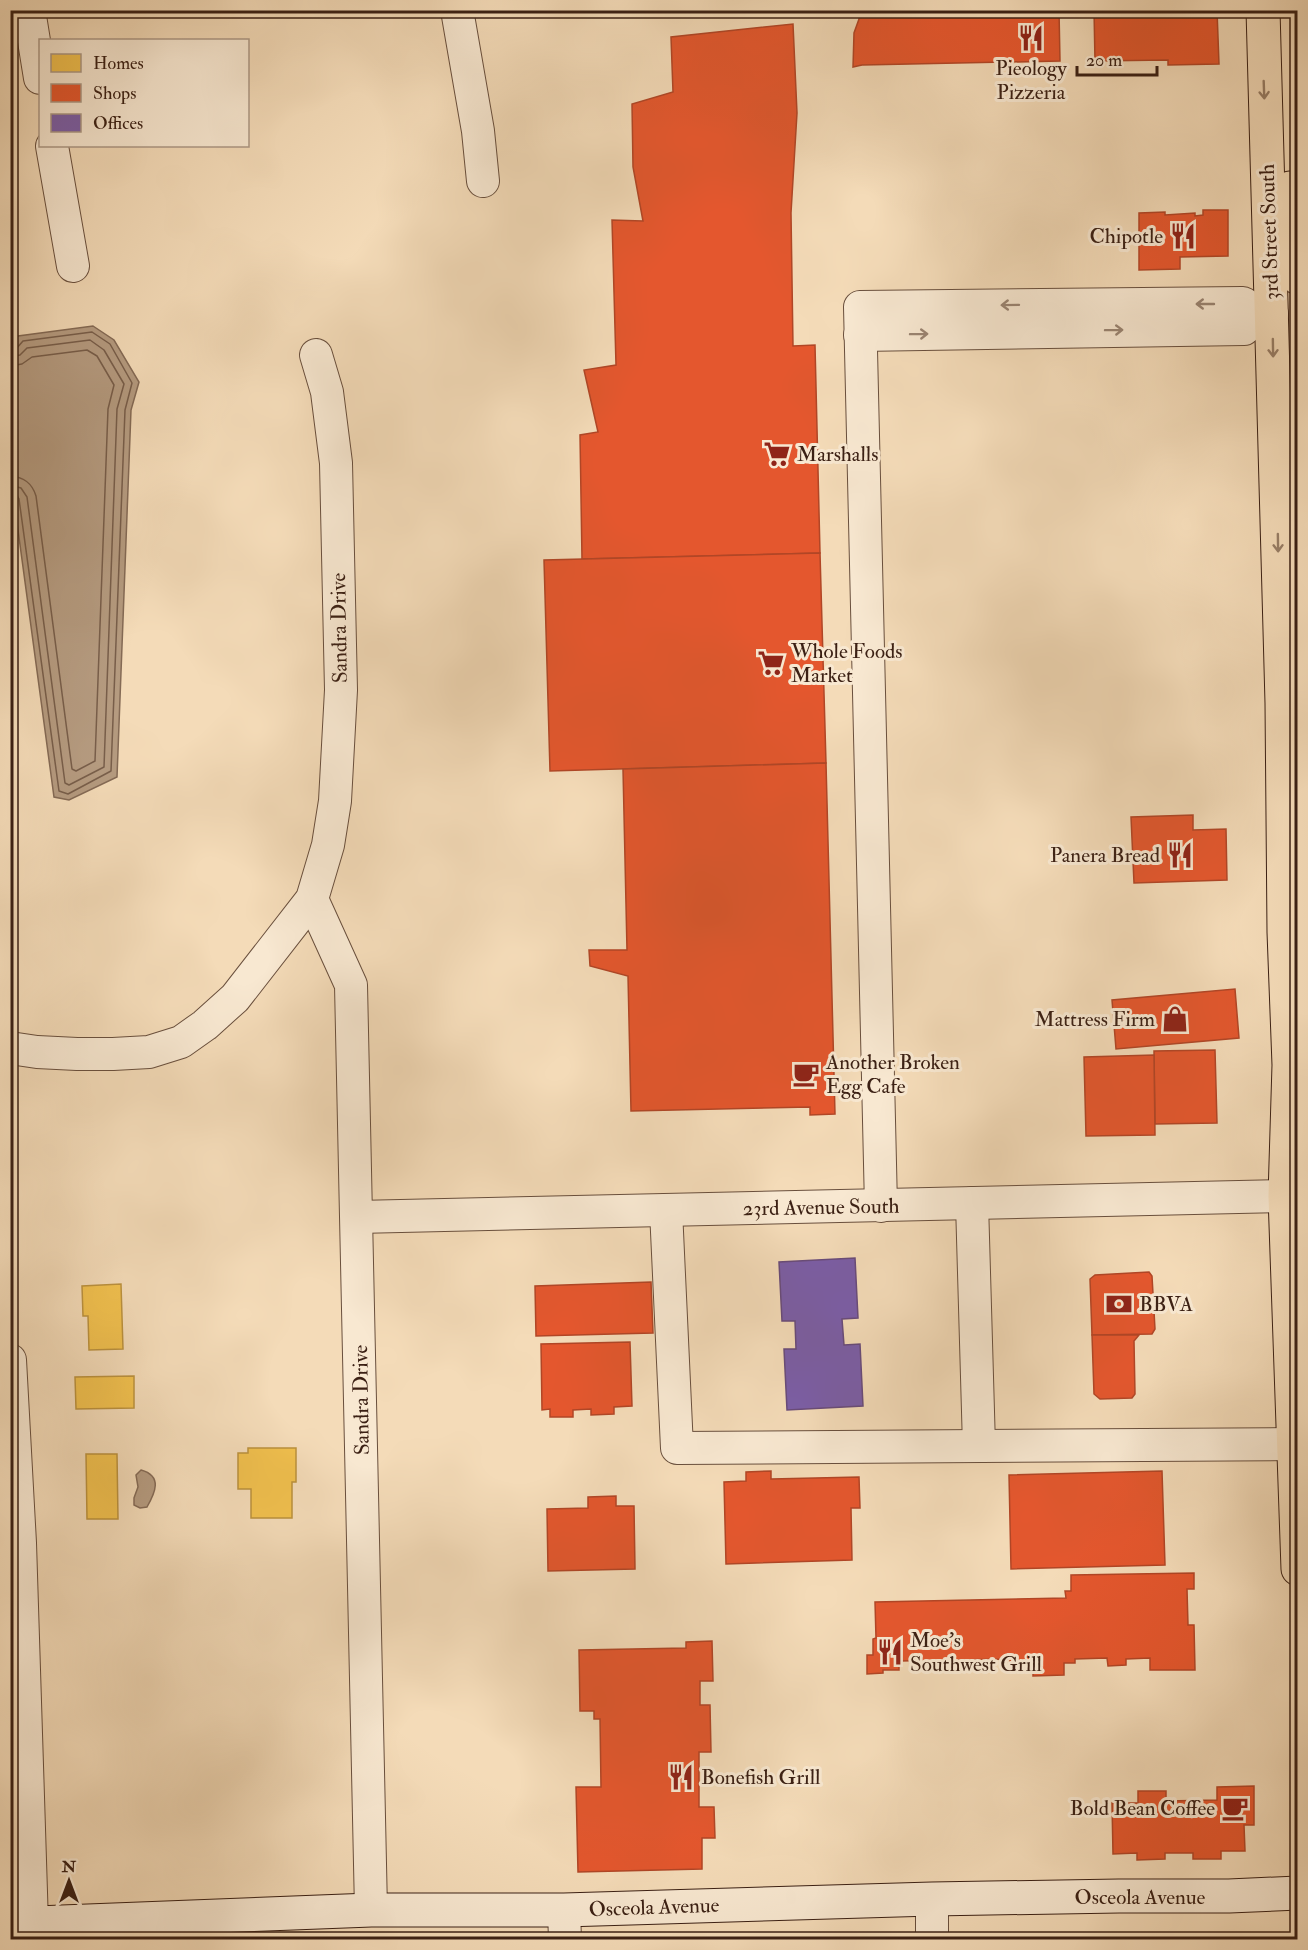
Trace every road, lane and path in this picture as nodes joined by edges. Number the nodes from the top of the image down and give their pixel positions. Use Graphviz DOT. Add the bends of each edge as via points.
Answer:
graph roads {
  1 [pos="29,10"];
  2 [pos="457,10"];
  3 [pos="1263,10"];
  4 [pos="39,72"];
  5 [pos="52,147"];
  6 [pos="1266,149"];
  7 [pos="483,181"];
  8 [pos="73,266"];
  9 [pos="1298,278"];
  10 [pos="1277,319"];
  11 [pos="316,355"];
  12 [pos="312,899"];
  13 [pos="10,1048"];
  14 [pos="1291,1198"];
  15 [pos="972,1203"];
  16 [pos="881,1206"];
  17 [pos="666,1210"];
  18 [pos="357,1217"];
  19 [pos="10,1360"];
  20 [pos="1292,1444"];
  21 [pos="979,1446"];
  22 [pos="1298,1569"];
  23 [pos="1298,1893"];
  24 [pos="932,1899"];
  25 [pos="370,1910"];
  26 [pos="21,1924"];
  27 [pos="564,1925"];
  28 [pos="932,1940"];
  1 -- 4 [label="street"];
  2 -- 7 [label="street"];
  3 -- 6 [label="main road, 3rd Street South, one-way"];
  5 -- 8 [label="street"];
  6 -- 9 [label="main road" via="1281,158 1289,169 1294,268"];
  6 -- 10 [label="main road, 3rd Street South"];
  10 -- 14 [label="main road, 3rd Street South, one-way"];
  10 -- 16 [label="street" via="1243,303 860,321"];
  11 -- 12 [label="street, Sandra Drive" via="327,392 336,463 341,690 328,845"];
  12 -- 13 [label="street, Sandra Drive" via="235,998 181,1042 149,1052 113,1054"];
  12 -- 18 [label="street, Sandra Drive" via="351,985"];
  14 -- 15 [label="street, 23rd Avenue South"];
  14 -- 20 [label="main road, 3rd Street South"];
  15 -- 16 [label="street, 23rd Avenue South"];
  15 -- 21 [label="street"];
  16 -- 17 [label="street, 23rd Avenue South"];
  17 -- 18 [label="street, 23rd Avenue South"];
  17 -- 21 [label="street" via="677,1448"];
  18 -- 25 [label="street, Sandra Drive"];
  19 -- 26 [label="street" via="20,1543"];
  20 -- 21 [label="street"];
  20 -- 22 [label="main road, 3rd Street South"];
  23 -- 24 [label="street, Osceola Avenue"];
  24 -- 27 [label="street, Osceola Avenue"];
  24 -- 28 [label="street"];
  25 -- 26 [label="street, Osceola Avenue"];
  25 -- 27 [label="street, Osceola Avenue"];
}
